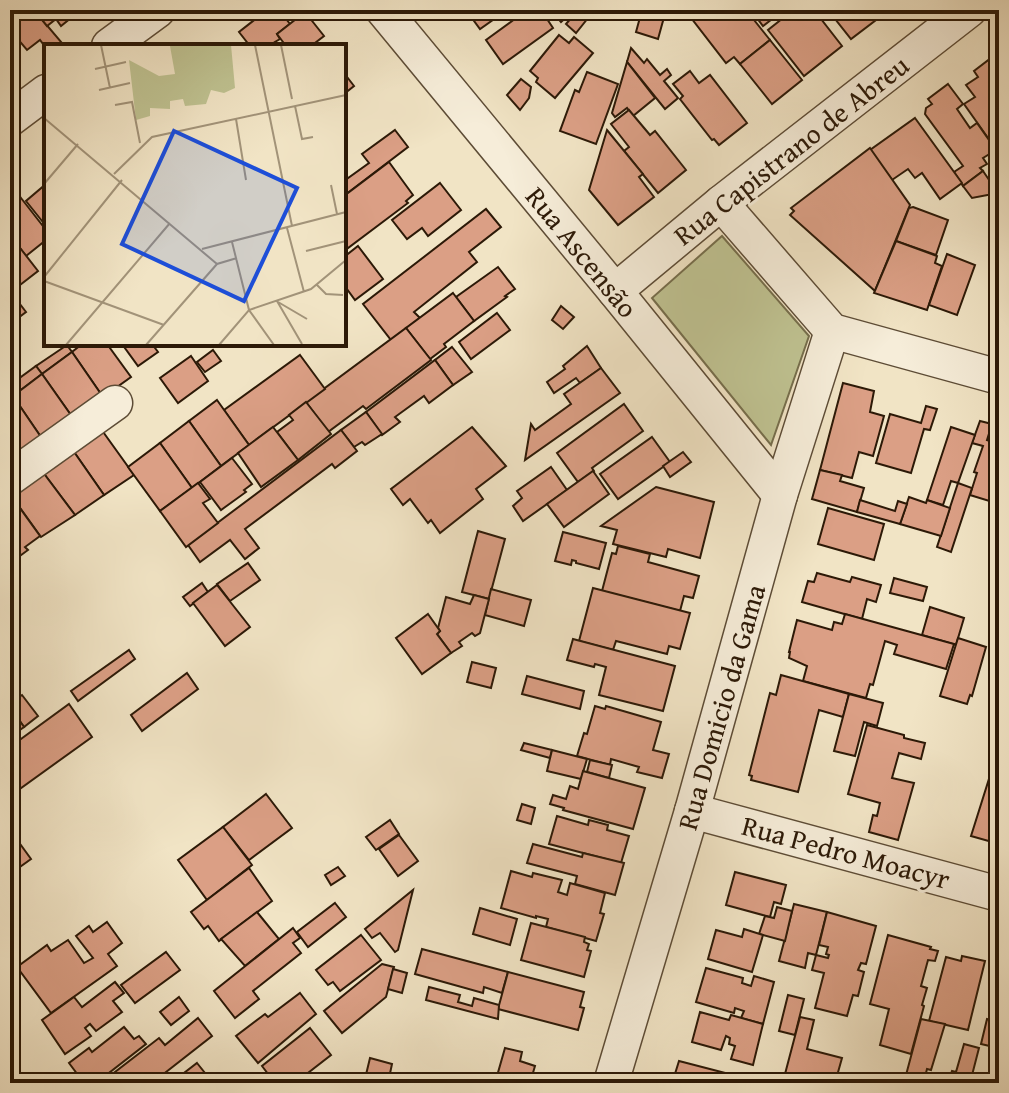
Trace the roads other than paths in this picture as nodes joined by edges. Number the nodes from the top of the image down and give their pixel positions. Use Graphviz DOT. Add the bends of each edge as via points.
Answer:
graph roads {
  1 [pos="158,10"];
  2 [pos="383,10"];
  3 [pos="969,10"];
  4 [pos="112,44"];
  5 [pos="44,94"];
  6 [pos="10,119"];
  7 [pos="721,203"];
  8 [pos="615,291"];
  9 [pos="832,331"];
  10 [pos="999,377"];
  11 [pos="115,403"];
  12 [pos="10,478"];
  13 [pos="780,495"];
  14 [pos="692,811"];
  15 [pos="999,894"];
  16 [pos="611,1083"];
  1 -- 4 [label="street"];
  2 -- 8 [label="street, Rua Ascensão"];
  3 -- 7 [label="street, Rua Capistrano de Abreu"];
  5 -- 6 [label="street"];
  7 -- 8 [label="street, Rua Capistrano de Abreu"];
  7 -- 9 [label="street"];
  8 -- 13 [label="street, Rua Ascensão"];
  9 -- 10 [label="street"];
  9 -- 13 [label="street, Rua Domicio da Gama"];
  11 -- 12 [label="street"];
  13 -- 14 [label="street, Rua Domicio da Gama"];
  14 -- 15 [label="street, Rua Pedro Moacyr"];
  14 -- 16 [label="street, Rua Domicio da Gama"];
}
